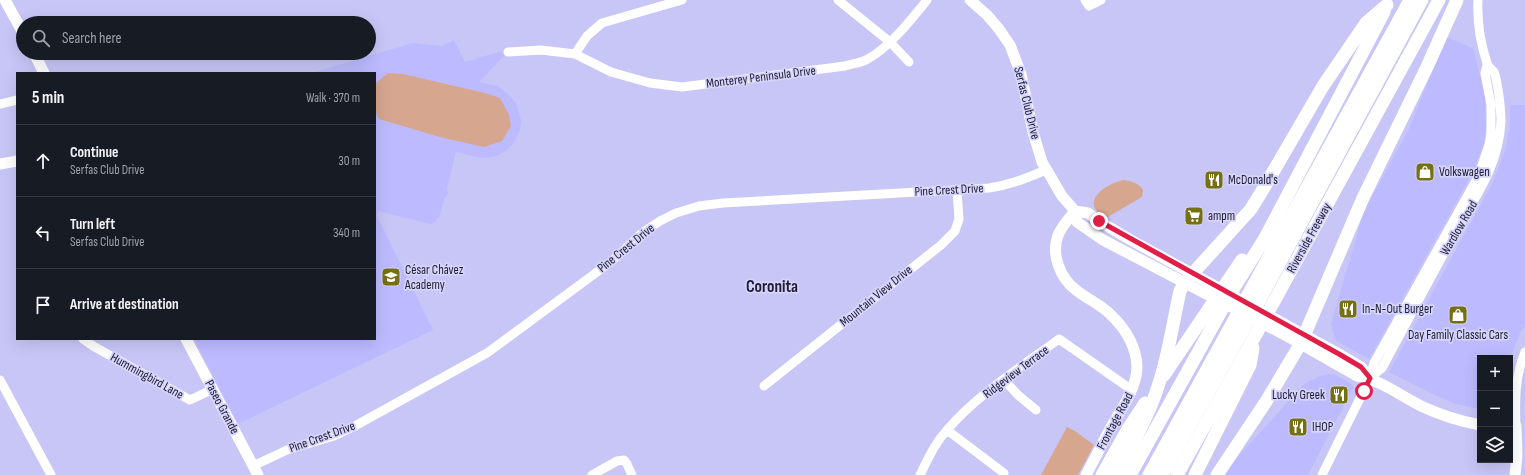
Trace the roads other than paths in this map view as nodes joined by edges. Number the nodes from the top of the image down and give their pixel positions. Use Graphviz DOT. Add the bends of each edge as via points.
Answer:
graph roads {
  1 [pos="5,0"];
  2 [pos="682,0"];
  3 [pos="838,0"];
  4 [pos="927,0"];
  5 [pos="970,0"];
  6 [pos="1101,0"];
  7 [pos="1410,0"];
  8 [pos="1422,0"];
  9 [pos="1439,0"];
  10 [pos="1457,0"];
  11 [pos="1478,0"];
  12 [pos="1087,3"];
  13 [pos="1388,3"];
  14 [pos="16,20"];
  15 [pos="890,42"];
  16 [pos="508,52"];
  17 [pos="575,54"];
  18 [pos="38,60"];
  19 [pos="910,62"];
  20 [pos="44,72"];
  21 [pos="16,100"];
  22 [pos="0,104"];
  23 [pos="16,154"];
  24 [pos="0,157"];
  25 [pos="16,161"];
  26 [pos="0,164"];
  27 [pos="1046,170"];
  28 [pos="957,190"];
  29 [pos="1075,211"];
  30 [pos="1265,238"];
  31 [pos="1189,277"];
  32 [pos="1255,297"];
  33 [pos="1240,324"];
  34 [pos="1255,336"];
  35 [pos="1302,339"];
  36 [pos="84,340"];
  37 [pos="187,340"];
  38 [pos="1525,352"];
  39 [pos="1370,378"];
  40 [pos="0,380"];
  41 [pos="1004,380"];
  42 [pos="764,386"];
  43 [pos="213,389"];
  44 [pos="1132,390"];
  45 [pos="1036,410"];
  46 [pos="1477,424"];
  47 [pos="1517,426"];
  48 [pos="946,430"];
  49 [pos="255,470"];
  50 [pos="1004,473"];
  51 [pos="51,475"];
  52 [pos="592,475"];
  53 [pos="632,475"];
  54 [pos="920,475"];
  55 [pos="1086,475"];
  56 [pos="1102,475"];
  57 [pos="1116,475"];
  58 [pos="1130,475"];
  59 [pos="1149,475"];
  60 [pos="1162,475"];
  61 [pos="1177,475"];
  62 [pos="1195,475"];
  63 [pos="1217,475"];
  64 [pos="1322,475"];
  65 [pos="1514,475"];
  1 -- 14 [label="main road"];
  2 -- 17 [label="street" via="602,23 587,36"];
  3 -- 15 [label="street"];
  4 -- 15 [label="street, Monterey Peninsula Drive"];
  5 -- 27 [label="main road, Serfas Club Drive" via="987,15 1010,45 1021,74 1033,132"];
  6 -- 12 [label="street"];
  7 -- 32 [label="highway"];
  8 -- 32 [label="highway"];
  9 -- 34 [label="highway, Riverside Freeway"];
  10 -- 35 [label="highway" via="1363,198"];
  11 -- 39 [label="street, Wardlow Road" via="1479,33 1487,64 1494,72 1498,146 1491,170 1482,188 1464,216 1382,368"];
  13 -- 30 [label="highway"];
  13 -- 31 [label="highway" via="1366,23 1323,86 1250,209"];
  15 -- 17 [label="street, Monterey Peninsula Drive" via="866,60 845,66 682,88 650,83 611,72"];
  15 -- 19 [label="street"];
  16 -- 17 [label="street, Monterey Peninsula Drive" via="541,50"];
  18 -- 20 [label="main road"];
  21 -- 22 [label="street"];
  23 -- 24 [label="main road"];
  25 -- 26 [label="main road"];
  27 -- 28 [label="street, Pine Crest Drive" via="1004,186"];
  27 -- 29 [label="main road, Serfas Club Drive"];
  28 -- 42 [label="street, Mountain View Drive" via="959,219 955,231 941,245"];
  28 -- 49 [label="street, Pine Crest Drive" via="723,203 699,206 676,213 642,233 612,261 487,353 353,427 334,436 283,451"];
  29 -- 31 [label="main road" via="1088,213"];
  29 -- 44 [label="main road, Frontage Road" via="1058,234 1058,264 1065,279 1075,290 1110,313 1131,341 1137,370"];
  30 -- 56 [label="highway" via="1245,256 1128,429"];
  30 -- 58 [label="highway" via="1235,286"];
  31 -- 35 [label="main road"];
  31 -- 57 [label="highway" via="1180,292 1154,397"];
  32 -- 33 [label="highway"];
  33 -- 59 [label="highway"];
  33 -- 60 [label="highway"];
  34 -- 61 [label="highway, Riverside Freeway"];
  34 -- 62 [label="highway" via="1250,365"];
  35 -- 39 [label="main road" via="1357,376"];
  35 -- 63 [label="highway" via="1267,400"];
  36 -- 43 [label="street, Hummingbird Lane" via="190,400"];
  37 -- 43 [label="main road, Paseo Grande"];
  38 -- 47 [label="street" via="1516,389"];
  39 -- 46 [label="main road" via="1437,413"];
  39 -- 64 [label="street, Wardlow Road"];
  40 -- 51 [label="street"];
  41 -- 44 [label="street, Ridgeview Terrace" via="1059,339"];
  41 -- 45 [label="street"];
  41 -- 48 [label="street, Ridgeview Terrace" via="973,404"];
  43 -- 49 [label="main road, Paseo Grande"];
  44 -- 55 [label="main road, Frontage Road"];
  47 -- 65 [label="main road"];
  48 -- 50 [label="street"];
  48 -- 54 [label="street, Ridgeview Terrace"];
  52 -- 53 [label="street" via="617,461 624,460"];
}
